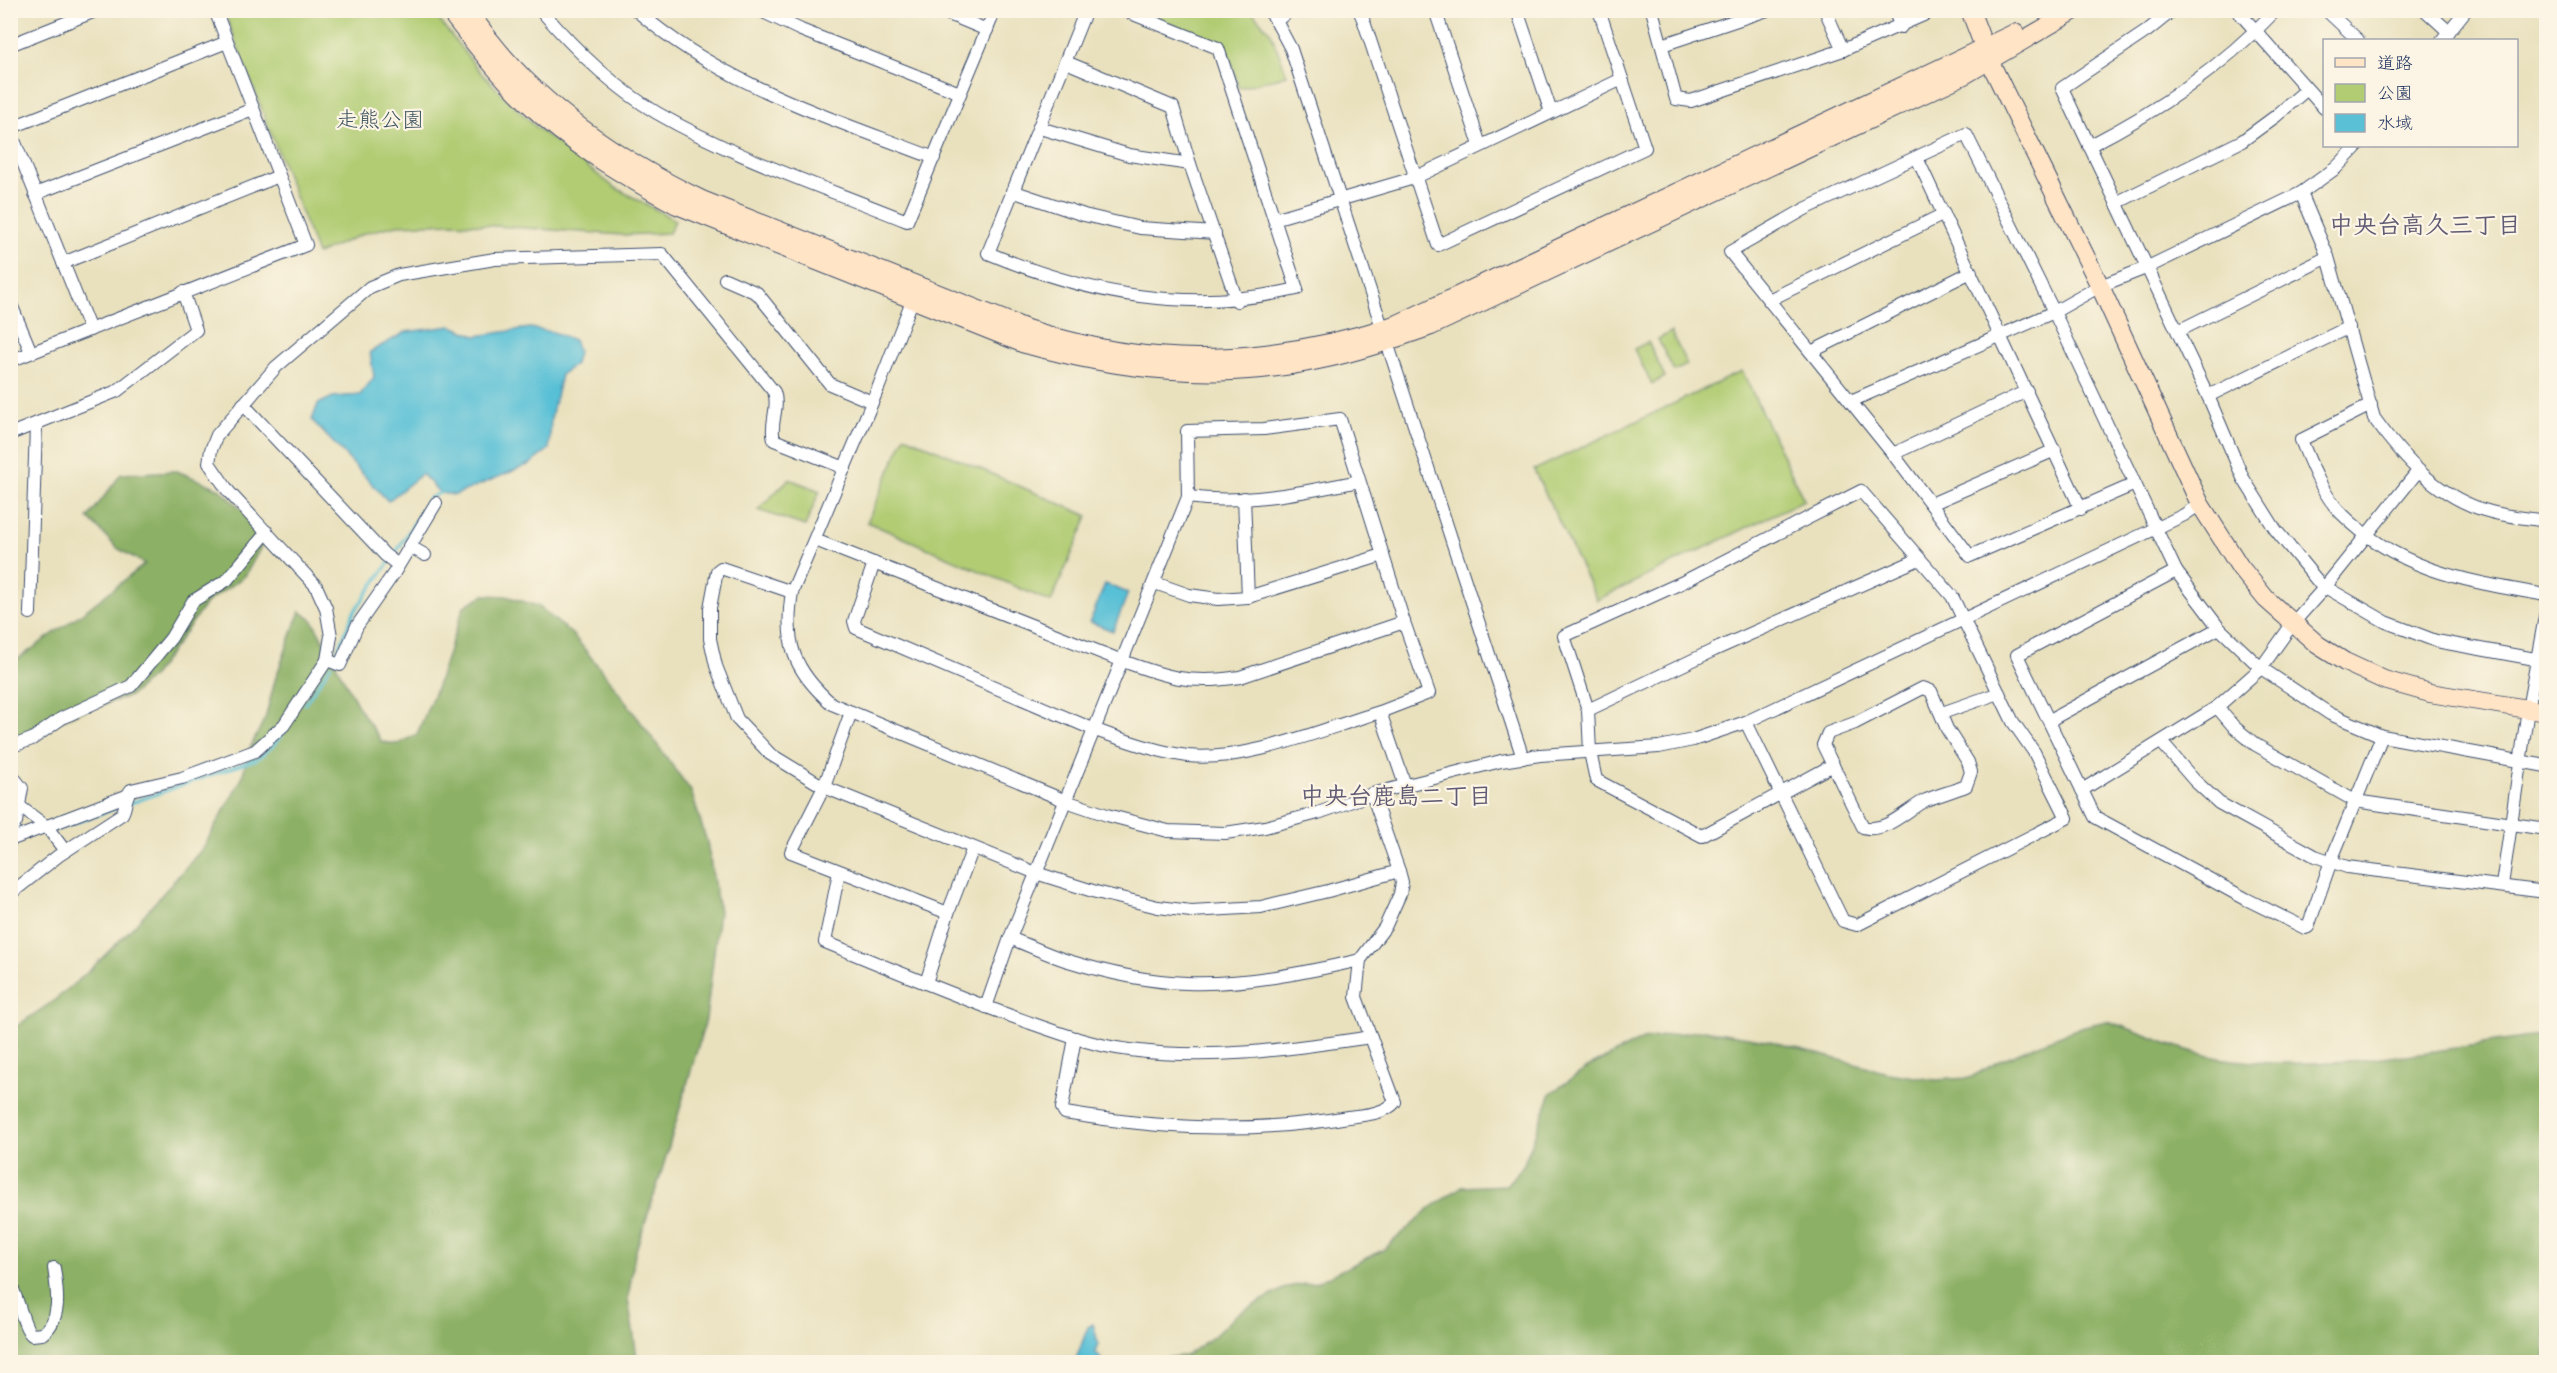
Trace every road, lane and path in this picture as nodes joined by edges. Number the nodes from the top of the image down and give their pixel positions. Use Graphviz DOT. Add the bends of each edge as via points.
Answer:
graph roads {
  1 [pos="98,10"];
  2 [pos="215,10"];
  3 [pos="449,10"];
  4 [pos="468,10"];
  5 [pos="542,10"];
  6 [pos="636,10"];
  7 [pos="759,10"];
  8 [pos="939,10"];
  9 [pos="995,10"];
  10 [pos="1086,10"];
  11 [pos="1123,10"];
  12 [pos="1290,10"];
  13 [pos="1359,10"];
  14 [pos="1435,10"];
  15 [pos="1517,10"];
  16 [pos="1599,10"];
  17 [pos="1652,10"];
  18 [pos="1767,10"];
  19 [pos="1825,10"];
  20 [pos="1894,10"];
  21 [pos="1935,10"];
  22 [pos="1970,10"];
  23 [pos="2051,10"];
  24 [pos="2075,10"];
  25 [pos="2174,10"];
  26 [pos="2237,10"];
  27 [pos="2276,10"];
  28 [pos="2326,10"];
  29 [pos="2425,10"];
  30 [pos="2466,10"];
  31 [pos="1150,15"];
  32 [pos="1272,16"];
  33 [pos="1900,27"];
  34 [pos="987,30"];
  35 [pos="2257,31"];
  36 [pos="2446,36"];
  37 [pos="2357,39"];
  38 [pos="227,42"];
  39 [pos="10,45"];
  40 [pos="1662,45"];
  41 [pos="1843,50"];
  42 [pos="1986,53"];
  43 [pos="1066,62"];
  44 [pos="1622,79"];
  45 [pos="2306,90"];
  46 [pos="960,93"];
  47 [pos="2323,106"];
  48 [pos="253,109"];
  49 [pos="1551,112"];
  50 [pos="1040,128"];
  51 [pos="10,129"];
  52 [pos="1480,145"];
  53 [pos="2089,146"];
  54 [pos="2356,147"];
  55 [pos="934,158"];
  56 [pos="1917,158"];
  57 [pos="1190,164"];
  58 [pos="279,176"];
  59 [pos="1414,178"];
  60 [pos="1012,191"];
  61 [pos="2301,193"];
  62 [pos="36,194"];
  63 [pos="1340,200"];
  64 [pos="2116,203"];
  65 [pos="1944,214"];
  66 [pos="1274,219"];
  67 [pos="1215,233"];
  68 [pos="2328,257"];
  69 [pos="63,263"];
  70 [pos="2146,268"];
  71 [pos="1971,273"];
  72 [pos="725,279"];
  73 [pos="2100,286"];
  74 [pos="183,292"];
  75 [pos="915,293"];
  76 [pos="1769,300"];
  77 [pos="1237,301"];
  78 [pos="10,303"];
  79 [pos="2054,312"];
  80 [pos="2349,327"];
  81 [pos="90,330"];
  82 [pos="2178,332"];
  83 [pos="2000,334"];
  84 [pos="1384,336"];
  85 [pos="31,352"];
  86 [pos="1811,352"];
  87 [pos="10,361"];
  88 [pos="2027,390"];
  89 [pos="2208,396"];
  90 [pos="1851,401"];
  91 [pos="872,402"];
  92 [pos="243,404"];
  93 [pos="2371,405"];
  94 [pos="36,425"];
  95 [pos="10,434"];
  96 [pos="2055,450"];
  97 [pos="1893,454"];
  98 [pos="845,468"];
  99 [pos="2418,471"];
  100 [pos="1359,481"];
  101 [pos="2135,484"];
  102 [pos="1188,497"];
  103 [pos="1244,498"];
  104 [pos="436,503"];
  105 [pos="1931,504"];
  106 [pos="2200,504"];
  107 [pos="2081,509"];
  108 [pos="2547,521"];
  109 [pos="2155,528"];
  110 [pos="267,532"];
  111 [pos="2367,535"];
  112 [pos="815,540"];
  113 [pos="409,546"];
  114 [pos="425,555"];
  115 [pos="1383,555"];
  116 [pos="1919,559"];
  117 [pos="874,563"];
  118 [pos="398,565"];
  119 [pos="2176,571"];
  120 [pos="1155,583"];
  121 [pos="2325,587"];
  122 [pos="792,592"];
  123 [pos="2547,596"];
  124 [pos="1248,597"];
  125 [pos="2547,610"];
  126 [pos="30,613"];
  127 [pos="1963,620"];
  128 [pos="1404,622"];
  129 [pos="2293,623"];
  130 [pos="2219,628"];
  131 [pos="327,660"];
  132 [pos="1120,660"];
  133 [pos="2542,660"];
  134 [pos="2261,668"];
  135 [pos="1999,693"];
  136 [pos="2217,707"];
  137 [pos="2528,709"];
  138 [pos="1588,711"];
  139 [pos="851,712"];
  140 [pos="1380,712"];
  141 [pos="2547,712"];
  142 [pos="1942,713"];
  143 [pos="2050,720"];
  144 [pos="1746,722"];
  145 [pos="1095,730"];
  146 [pos="2382,736"];
  147 [pos="2162,743"];
  148 [pos="10,747"];
  149 [pos="1590,752"];
  150 [pos="1523,758"];
  151 [pos="2522,762"];
  152 [pos="1833,765"];
  153 [pos="2547,766"];
  154 [pos="10,773"];
  155 [pos="1405,785"];
  156 [pos="824,787"];
  157 [pos="2082,790"];
  158 [pos="1781,793"];
  159 [pos="1372,794"];
  160 [pos="126,796"];
  161 [pos="1066,801"];
  162 [pos="2355,801"];
  163 [pos="19,806"];
  164 [pos="2511,824"];
  165 [pos="47,827"];
  166 [pos="2547,829"];
  167 [pos="10,832"];
  168 [pos="10,840"];
  169 [pos="973,848"];
  170 [pos="65,851"];
  171 [pos="2331,861"];
  172 [pos="1398,871"];
  173 [pos="839,872"];
  174 [pos="1036,873"];
  175 [pos="2502,885"];
  176 [pos="2547,891"];
  177 [pos="10,894"];
  178 [pos="948,913"];
  179 [pos="1010,938"];
  180 [pos="1360,960"];
  181 [pos="926,983"];
  182 [pos="986,1007"];
  183 [pos="1371,1037"];
  184 [pos="1075,1038"];
  185 [pos="54,1268"];
  186 [pos="10,1283"];
  1 -- 39 [label="street"];
  2 -- 38 [label="street"];
  3 -- 75 [label="street" via="527,102 626,177 677,205"];
  4 -- 75 [label="street" via="513,66 577,125 619,155 702,200"];
  5 -- 55 [label="street" via="573,48 612,82 656,112 734,151 907,221"];
  6 -- 55 [label="street" via="681,46 740,80"];
  7 -- 46 [label="street"];
  8 -- 34 [label="street"];
  9 -- 34 [label="street"];
  10 -- 43 [label="street"];
  11 -- 31 [label="street"];
  12 -- 32 [label="street"];
  13 -- 59 [label="street"];
  14 -- 52 [label="street"];
  15 -- 49 [label="street"];
  16 -- 44 [label="street"];
  17 -- 40 [label="street"];
  18 -- 40 [label="street"];
  19 -- 41 [label="street"];
  20 -- 33 [label="street"];
  21 -- 33 [label="street"];
  22 -- 42 [label="street"];
  23 -- 42 [label="street"];
  24 -- 42 [label="street"];
  25 -- 53 [label="street" via="2062,88"];
  26 -- 35 [label="street"];
  27 -- 35 [label="street"];
  28 -- 37 [label="street"];
  29 -- 36 [label="street"];
  30 -- 36 [label="street"];
  31 -- 66 [label="street" via="1218,48"];
  32 -- 63 [label="street" via="1291,49"];
  33 -- 41 [label="street"];
  34 -- 46 [label="street"];
  35 -- 45 [label="street"];
  35 -- 53 [label="street" via="2181,93"];
  38 -- 48 [label="street"];
  38 -- 51 [label="street"];
  40 -- 41 [label="street" via="1676,99 1691,101"];
  42 -- 73 [label="street"];
  42 -- 84 [label="street" via="1966,74 1478,305 1431,326"];
  43 -- 50 [label="street"];
  43 -- 57 [label="street" via="1173,107"];
  44 -- 49 [label="street"];
  44 -- 59 [label="street" via="1645,148 1438,245"];
  45 -- 47 [label="street"];
  45 -- 64 [label="street" via="2242,141"];
  46 -- 55 [label="street"];
  48 -- 58 [label="street"];
  48 -- 62 [label="street"];
  49 -- 52 [label="street"];
  50 -- 57 [label="street" via="1129,155"];
  50 -- 60 [label="street"];
  51 -- 62 [label="street"];
  52 -- 59 [label="street"];
  53 -- 64 [label="street"];
  54 -- 61 [label="street" via="2337,168"];
  56 -- 65 [label="street"];
  56 -- 76 [label="street" via="1805,209 1730,252"];
  56 -- 79 [label="street" via="1966,134"];
  57 -- 67 [label="street"];
  58 -- 69 [label="street"];
  58 -- 74 [label="street" via="306,245"];
  59 -- 63 [label="street"];
  60 -- 67 [label="street" via="1140,228"];
  60 -- 77 [label="street" via="988,254 1092,289 1150,298"];
  61 -- 68 [label="street"];
  61 -- 70 [label="street"];
  62 -- 69 [label="street"];
  63 -- 66 [label="street"];
  63 -- 84 [label="street"];
  64 -- 70 [label="street"];
  65 -- 71 [label="street"];
  65 -- 76 [label="street"];
  66 -- 77 [label="street" via="1297,290"];
  67 -- 77 [label="street"];
  68 -- 80 [label="street"];
  68 -- 82 [label="street"];
  69 -- 81 [label="street"];
  70 -- 73 [label="street"];
  70 -- 82 [label="street"];
  71 -- 83 [label="street"];
  71 -- 86 [label="street"];
  72 -- 91 [label="street" via="757,293 830,384"];
  73 -- 79 [label="street"];
  73 -- 106 [label="street"];
  74 -- 81 [label="street"];
  74 -- 94 [label="street" via="196,330 117,391"];
  75 -- 84 [label="street" via="1022,343 1128,367 1216,372 1271,368 1317,361"];
  75 -- 91 [label="street"];
  76 -- 86 [label="street"];
  78 -- 85 [label="street"];
  79 -- 83 [label="street"];
  79 -- 101 [label="street"];
  80 -- 89 [label="street"];
  80 -- 93 [label="street"];
  81 -- 85 [label="street"];
  82 -- 89 [label="street"];
  83 -- 88 [label="street"];
  83 -- 90 [label="street"];
  84 -- 150 [label="street"];
  85 -- 87 [label="street"];
  86 -- 90 [label="street"];
  88 -- 96 [label="street"];
  88 -- 97 [label="street"];
  89 -- 121 [label="street" via="2243,478 2275,529"];
  90 -- 97 [label="street"];
  91 -- 98 [label="street"];
  92 -- 98 [label="street" via="276,367 337,314 370,287 399,275 495,259 662,254 774,392 774,440"];
  92 -- 110 [label="street" via="217,435 209,463"];
  92 -- 118 [label="street"];
  93 -- 99 [label="street" via="2374,418"];
  93 -- 111 [label="street" via="2301,440 2317,477 2339,512"];
  94 -- 95 [label="street"];
  94 -- 126 [label="street"];
  96 -- 105 [label="street"];
  96 -- 107 [label="street"];
  97 -- 105 [label="street"];
  98 -- 112 [label="street"];
  99 -- 108 [label="street" via="2453,498 2490,512"];
  99 -- 111 [label="street"];
  100 -- 102 [label="street" via="1340,419 1264,429 1187,431"];
  100 -- 103 [label="street"];
  100 -- 115 [label="street"];
  101 -- 107 [label="street"];
  101 -- 109 [label="street"];
  102 -- 103 [label="street"];
  102 -- 120 [label="street"];
  103 -- 124 [label="street"];
  104 -- 113 [label="street"];
  105 -- 107 [label="street" via="1970,556"];
  106 -- 109 [label="street"];
  106 -- 129 [label="street" via="2240,567"];
  109 -- 119 [label="street"];
  109 -- 127 [label="street"];
  110 -- 131 [label="street" via="316,586 331,636"];
  110 -- 148 [label="street" via="227,580 193,601 171,638 130,686"];
  111 -- 121 [label="street"];
  111 -- 123 [label="street" via="2403,559 2435,572"];
  112 -- 117 [label="street"];
  112 -- 122 [label="street"];
  113 -- 114 [label="street"];
  113 -- 118 [label="street"];
  115 -- 124 [label="street"];
  115 -- 128 [label="street"];
  116 -- 127 [label="street" via="1952,596"];
  116 -- 138 [label="street"];
  116 -- 138 [label="street" via="1862,491 1681,583 1564,636"];
  117 -- 132 [label="street"];
  117 -- 145 [label="street" via="854,621 856,628"];
  118 -- 131 [label="street" via="357,626 340,665"];
  119 -- 130 [label="street"];
  119 -- 143 [label="street" via="2017,655"];
  120 -- 124 [label="street" via="1189,595 1218,599"];
  120 -- 132 [label="street"];
  121 -- 129 [label="street"];
  121 -- 133 [label="street" via="2386,622 2436,641"];
  122 -- 139 [label="street" via="790,639 798,665 812,686 832,704"];
  122 -- 156 [label="street" via="721,568 717,571 710,609 710,639 716,666 737,718 770,754"];
  125 -- 133 [label="street"];
  127 -- 135 [label="street"];
  127 -- 144 [label="street"];
  128 -- 132 [label="street" via="1240,677 1213,682 1165,676"];
  128 -- 140 [label="street" via="1429,693"];
  129 -- 134 [label="street"];
  129 -- 137 [label="street" via="2344,662 2384,680 2430,693"];
  130 -- 134 [label="street"];
  130 -- 143 [label="street"];
  131 -- 160 [label="street" via="284,725 255,752 182,778 131,790"];
  132 -- 145 [label="street"];
  133 -- 137 [label="street"];
  134 -- 136 [label="street"];
  134 -- 146 [label="street" via="2330,714"];
  135 -- 142 [label="street"];
  135 -- 158 [label="street" via="2067,818 1857,924 1843,921"];
  136 -- 147 [label="street"];
  136 -- 162 [label="street" via="2256,745"];
  137 -- 141 [label="street"];
  137 -- 151 [label="street"];
  138 -- 149 [label="street"];
  139 -- 156 [label="street"];
  139 -- 161 [label="street"];
  140 -- 145 [label="street" via="1263,748 1212,757 1166,752"];
  140 -- 155 [label="street"];
  142 -- 152 [label="street" via="1930,691 1923,688 1828,733 1823,745"];
  142 -- 152 [label="street" via="1947,729 1968,762 1969,781 1966,786 1925,801 1882,827 1863,827"];
  143 -- 157 [label="street"];
  144 -- 149 [label="street" via="1659,747"];
  144 -- 158 [label="street"];
  145 -- 161 [label="street"];
  146 -- 151 [label="street"];
  146 -- 162 [label="street"];
  147 -- 157 [label="street"];
  147 -- 171 [label="street" via="2218,803"];
  149 -- 150 [label="street"];
  149 -- 158 [label="street" via="1596,780 1702,837"];
  150 -- 155 [label="street"];
  151 -- 153 [label="street"];
  151 -- 164 [label="street"];
  152 -- 158 [label="street"];
  154 -- 163 [label="street" via="22,788"];
  155 -- 159 [label="street"];
  156 -- 169 [label="street"];
  156 -- 173 [label="street" via="791,852"];
  157 -- 171 [label="street" via="2095,817 2305,928"];
  159 -- 161 [label="street" via="1318,813 1225,833 1168,831"];
  159 -- 172 [label="street"];
  160 -- 165 [label="street"];
  160 -- 170 [label="street" via="122,814"];
  161 -- 174 [label="street"];
  162 -- 164 [label="street"];
  162 -- 171 [label="street"];
  163 -- 165 [label="street"];
  163 -- 167 [label="street"];
  164 -- 166 [label="street"];
  164 -- 175 [label="street"];
  165 -- 168 [label="street"];
  165 -- 170 [label="street"];
  169 -- 174 [label="street"];
  169 -- 178 [label="street"];
  170 -- 177 [label="street"];
  171 -- 175 [label="street" via="2347,867"];
  172 -- 174 [label="street" via="1261,907 1191,911 1096,892"];
  172 -- 180 [label="street" via="1402,882 1400,894 1385,927"];
  173 -- 178 [label="street"];
  173 -- 181 [label="street" via="825,942"];
  174 -- 179 [label="street"];
  175 -- 176 [label="street"];
  178 -- 181 [label="street"];
  179 -- 180 [label="street" via="1064,960 1107,971 1188,983 1308,972"];
  179 -- 182 [label="street"];
  180 -- 183 [label="street" via="1356,997"];
  181 -- 182 [label="street"];
  182 -- 184 [label="street"];
  183 -- 184 [label="street" via="1226,1055 1129,1050"];
  183 -- 184 [label="street" via="1395,1101 1391,1106 1319,1122 1254,1129 1121,1123 1065,1113 1062,1108"];
  185 -- 186 [label="street" via="57,1308 42,1334 27,1332"];
}
